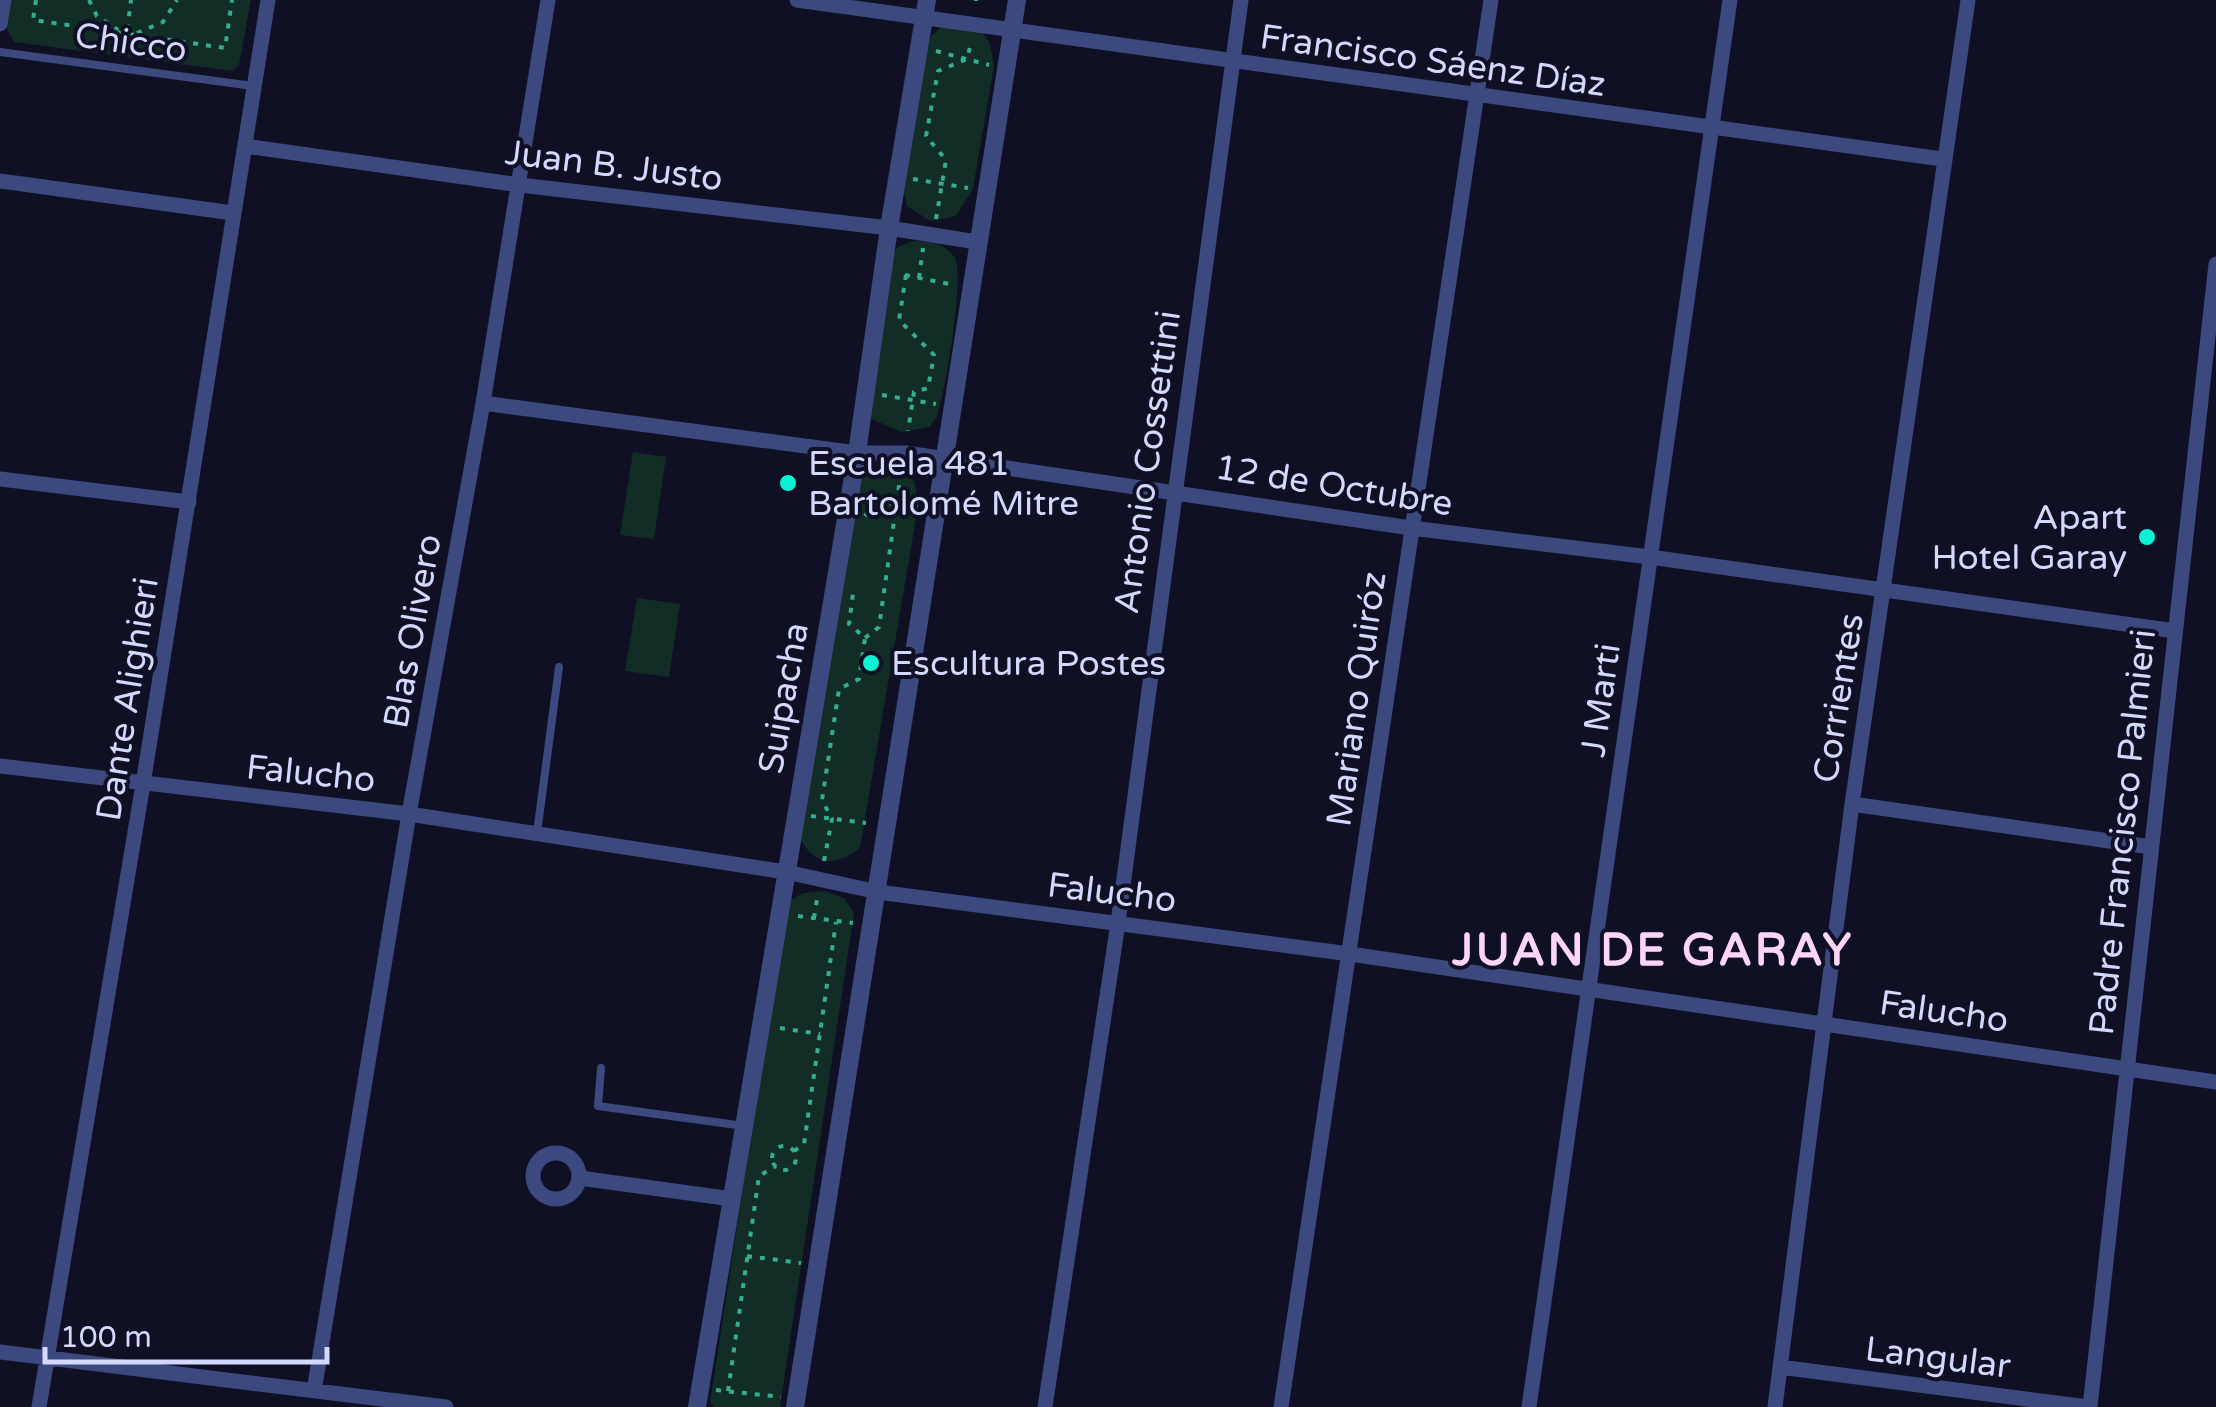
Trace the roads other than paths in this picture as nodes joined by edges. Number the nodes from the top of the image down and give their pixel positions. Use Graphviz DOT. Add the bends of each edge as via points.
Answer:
graph roads {
  1 [pos="4,0"];
  2 [pos="268,0"];
  3 [pos="548,0"];
  4 [pos="797,0"];
  5 [pos="1017,0"];
  6 [pos="1241,0"];
  7 [pos="1492,0"];
  8 [pos="1730,0"];
  9 [pos="1968,0"];
  10 [pos="926,9"];
  11 [pos="0,24"];
  12 [pos="1012,30"];
  13 [pos="0,52"];
  14 [pos="1231,62"];
  15 [pos="255,86"];
  16 [pos="1478,97"];
  17 [pos="1712,130"];
  18 [pos="244,146"];
  19 [pos="1942,159"];
  20 [pos="0,181"];
  21 [pos="520,184"];
  22 [pos="233,214"];
  23 [pos="888,228"];
  24 [pos="977,242"];
  25 [pos="2216,264"];
  26 [pos="483,403"];
  27 [pos="858,452"];
  28 [pos="944,458"];
  29 [pos="0,480"];
  30 [pos="1173,490"];
  31 [pos="189,502"];
  32 [pos="1411,528"];
  33 [pos="1650,557"];
  34 [pos="1885,592"];
  35 [pos="2175,631"];
  36 [pos="559,666"];
  37 [pos="0,766"];
  38 [pos="144,784"];
  39 [pos="1852,804"];
  40 [pos="409,814"];
  41 [pos="538,834"];
  42 [pos="2150,848"];
  43 [pos="786,872"];
  44 [pos="878,892"];
  45 [pos="1118,923"];
  46 [pos="1350,954"];
  47 [pos="1591,989"];
  48 [pos="1825,1024"];
  49 [pos="601,1068"];
  50 [pos="2126,1068"];
  51 [pos="2216,1082"];
  52 [pos="744,1126"];
  53 [pos="580,1178"];
  54 [pos="732,1199"];
  55 [pos="0,1352"];
  56 [pos="46,1359"];
  57 [pos="1780,1367"];
  58 [pos="314,1391"];
  59 [pos="788,1402"];
  60 [pos="39,1407"];
  61 [pos="446,1407"];
  62 [pos="697,1407"];
  63 [pos="1046,1407"];
  64 [pos="1281,1407"];
  65 [pos="1529,1407"];
  66 [pos="1775,1407"];
  67 [pos="2089,1407"];
  1 -- 11 [label="street"];
  2 -- 15 [label="street, Dante Alighieri"];
  3 -- 21 [label="street, Blas Olivero"];
  4 -- 10 [label="street, Francisco Sáenz Díaz"];
  5 -- 12 [label="street"];
  6 -- 14 [label="street, Antonio Cossettini"];
  7 -- 16 [label="street, Mariano Quiróz"];
  8 -- 17 [label="street, J Marti"];
  9 -- 19 [label="street, Corrientes"];
  10 -- 12 [label="street, Francisco Sáenz Díaz"];
  10 -- 23 [label="street, Suipacha"];
  12 -- 14 [label="street, Francisco Sáenz Díaz"];
  12 -- 24 [label="street"];
  13 -- 15 [label="lane, Chicco"];
  14 -- 16 [label="street, Francisco Sáenz Díaz"];
  14 -- 30 [label="street, Antonio Cossettini"];
  15 -- 18 [label="street, Dante Alighieri"];
  16 -- 17 [label="street, Francisco Sáenz Díaz"];
  16 -- 32 [label="street, Mariano Quiróz"];
  17 -- 19 [label="street, Francisco Sáenz Díaz"];
  17 -- 33 [label="street, J Marti"];
  18 -- 21 [label="street, Juan B. Justo"];
  18 -- 22 [label="street, Dante Alighieri"];
  19 -- 34 [label="street, Corrientes"];
  20 -- 22 [label="street"];
  21 -- 23 [label="street, Juan B. Justo"];
  21 -- 26 [label="street, Blas Olivero"];
  22 -- 31 [label="street, Dante Alighieri"];
  23 -- 24 [label="street, Juan B. Justo"];
  23 -- 27 [label="street, Suipacha"];
  24 -- 28 [label="street"];
  25 -- 35 [label="street, Padre Francisco Palmieri"];
  26 -- 27 [label="street, 12 de Octubre"];
  26 -- 40 [label="street, Blas Olivero"];
  27 -- 28 [label="street, 12 de Octubre"];
  27 -- 43 [label="street, Suipacha"];
  28 -- 30 [label="street, 12 de Octubre"];
  28 -- 44 [label="street"];
  29 -- 31 [label="street"];
  30 -- 32 [label="street, 12 de Octubre"];
  30 -- 45 [label="street, Antonio Cossettini"];
  31 -- 38 [label="street, Dante Alighieri"];
  32 -- 33 [label="street, 12 de Octubre"];
  32 -- 46 [label="street, Mariano Quiróz"];
  33 -- 34 [label="street, 12 de Octubre"];
  33 -- 47 [label="street, J Marti"];
  34 -- 35 [label="street, 12 de Octubre"];
  34 -- 39 [label="street, Corrientes"];
  35 -- 42 [label="street, Padre Francisco Palmieri"];
  36 -- 41 [label="lane"];
  37 -- 38 [label="street, Falucho"];
  38 -- 40 [label="street, Falucho"];
  38 -- 56 [label="street, Dante Alighieri"];
  39 -- 42 [label="street"];
  39 -- 48 [label="street, Corrientes"];
  40 -- 41 [label="street, Falucho"];
  40 -- 58 [label="street, Blas Olivero"];
  41 -- 43 [label="street, Falucho"];
  42 -- 50 [label="street, Padre Francisco Palmieri"];
  43 -- 44 [label="street, Falucho"];
  43 -- 52 [label="street, Suipacha"];
  44 -- 45 [label="street, Falucho"];
  44 -- 59 [label="street"];
  45 -- 46 [label="street, Falucho"];
  45 -- 63 [label="street, Antonio Cossettini"];
  46 -- 47 [label="street, Falucho"];
  46 -- 64 [label="street, Mariano Quiróz"];
  47 -- 48 [label="street, Falucho"];
  47 -- 65 [label="street, J Marti"];
  48 -- 50 [label="street, Falucho"];
  48 -- 57 [label="street, Corrientes"];
  49 -- 52 [label="lane" via="598,1106"];
  50 -- 51 [label="street, Falucho"];
  50 -- 67 [label="street, Padre Francisco Palmieri"];
  52 -- 54 [label="street, Suipacha"];
  53 -- 54 [label="street"];
  54 -- 62 [label="street, Suipacha"];
  55 -- 56 [label="street"];
  56 -- 58 [label="street"];
  56 -- 60 [label="street, Dante Alighieri"];
  57 -- 66 [label="street, Corrientes"];
  57 -- 67 [label="street, Langular"];
  58 -- 61 [label="street"];
}
